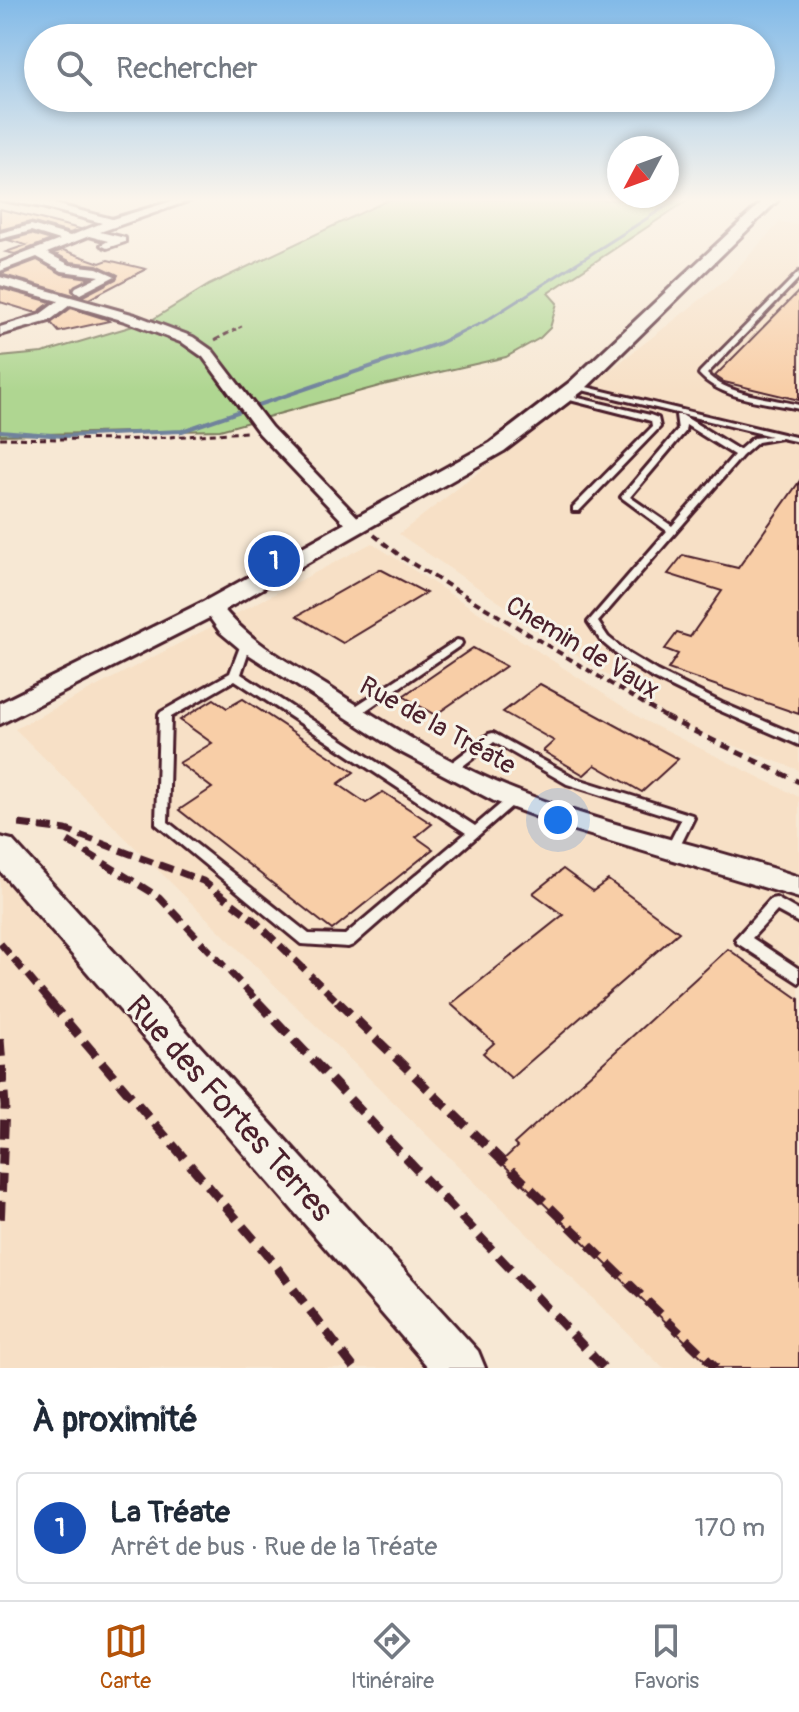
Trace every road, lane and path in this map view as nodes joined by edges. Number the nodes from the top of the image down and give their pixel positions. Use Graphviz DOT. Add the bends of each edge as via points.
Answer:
graph roads {
  1 [pos="56,264"];
  2 [pos="704,264"];
  3 [pos="799,274"];
  4 [pos="0,281"];
  5 [pos="74,294"];
  6 [pos="243,326"];
  7 [pos="0,331"];
  8 [pos="199,348"];
  9 [pos="571,391"];
  10 [pos="661,407"];
  11 [pos="799,407"];
  12 [pos="682,419"];
  13 [pos="265,430"];
  14 [pos="783,436"];
  15 [pos="0,438"];
  16 [pos="799,440"];
  17 [pos="739,454"];
  18 [pos="576,509"];
  19 [pos="358,527"];
  20 [pos="672,530"];
  21 [pos="212,607"];
  22 [pos="457,643"];
  23 [pos="246,644"];
  24 [pos="235,675"];
  25 [pos="355,712"];
  26 [pos="0,715"];
  27 [pos="799,741"];
  28 [pos="451,769"];
  29 [pos="799,782"];
  30 [pos="514,799"];
  31 [pos="475,832"];
  32 [pos="0,849"];
  33 [pos="672,849"];
  34 [pos="799,888"];
  35 [pos="776,891"];
  36 [pos="799,918"];
  37 [pos="799,977"];
  38 [pos="461,1368"];
  1 -- 5 [label="street" via="109,276"];
  2 -- 9 [label="street"];
  3 -- 11 [label="lane" via="703,374 708,383 725,389"];
  4 -- 5 [label="street"];
  5 -- 7 [label="street" via="44,318"];
  5 -- 8 [label="street"];
  6 -- 8 [label="path"];
  8 -- 13 [label="street"];
  9 -- 10 [label="lane"];
  9 -- 18 [label="lane" via="655,420 656,427"];
  9 -- 19 [label="street" via="497,447"];
  10 -- 12 [label="lane"];
  10 -- 14 [label="lane"];
  12 -- 17 [label="lane"];
  12 -- 20 [label="lane" via="682,430 625,497"];
  13 -- 15 [label="path" via="60,442"];
  13 -- 19 [label="street"];
  14 -- 16 [label="lane"];
  14 -- 17 [label="lane" via="756,440"];
  17 -- 20 [label="lane"];
  19 -- 21 [label="street"];
  19 -- 29 [label="path, Chemin de Vaux" via="652,711"];
  20 -- 27 [label="lane" via="593,622 597,633 648,671"];
  21 -- 23 [label="street, Rue de la Tréate"];
  21 -- 26 [label="street"];
  22 -- 25 [label="lane"];
  23 -- 24 [label="lane"];
  23 -- 25 [label="street, Rue de la Tréate"];
  24 -- 31 [label="lane"];
  24 -- 31 [label="lane" via="165,715 162,824 306,940 348,941"];
  25 -- 28 [label="street, Rue de la Tréate"];
  28 -- 30 [label="street, Rue de la Tréate"];
  28 -- 33 [label="lane" via="493,737 571,781 688,818"];
  30 -- 31 [label="lane"];
  30 -- 33 [label="street, Rue de la Tréate"];
  32 -- 38 [label="street, Rue des Fortes Terres"];
  33 -- 35 [label="street, Rue de la Tréate"];
  34 -- 35 [label="street, Rue de la Tréate"];
  35 -- 36 [label="lane"];
  35 -- 37 [label="lane" via="742,939"];
}
